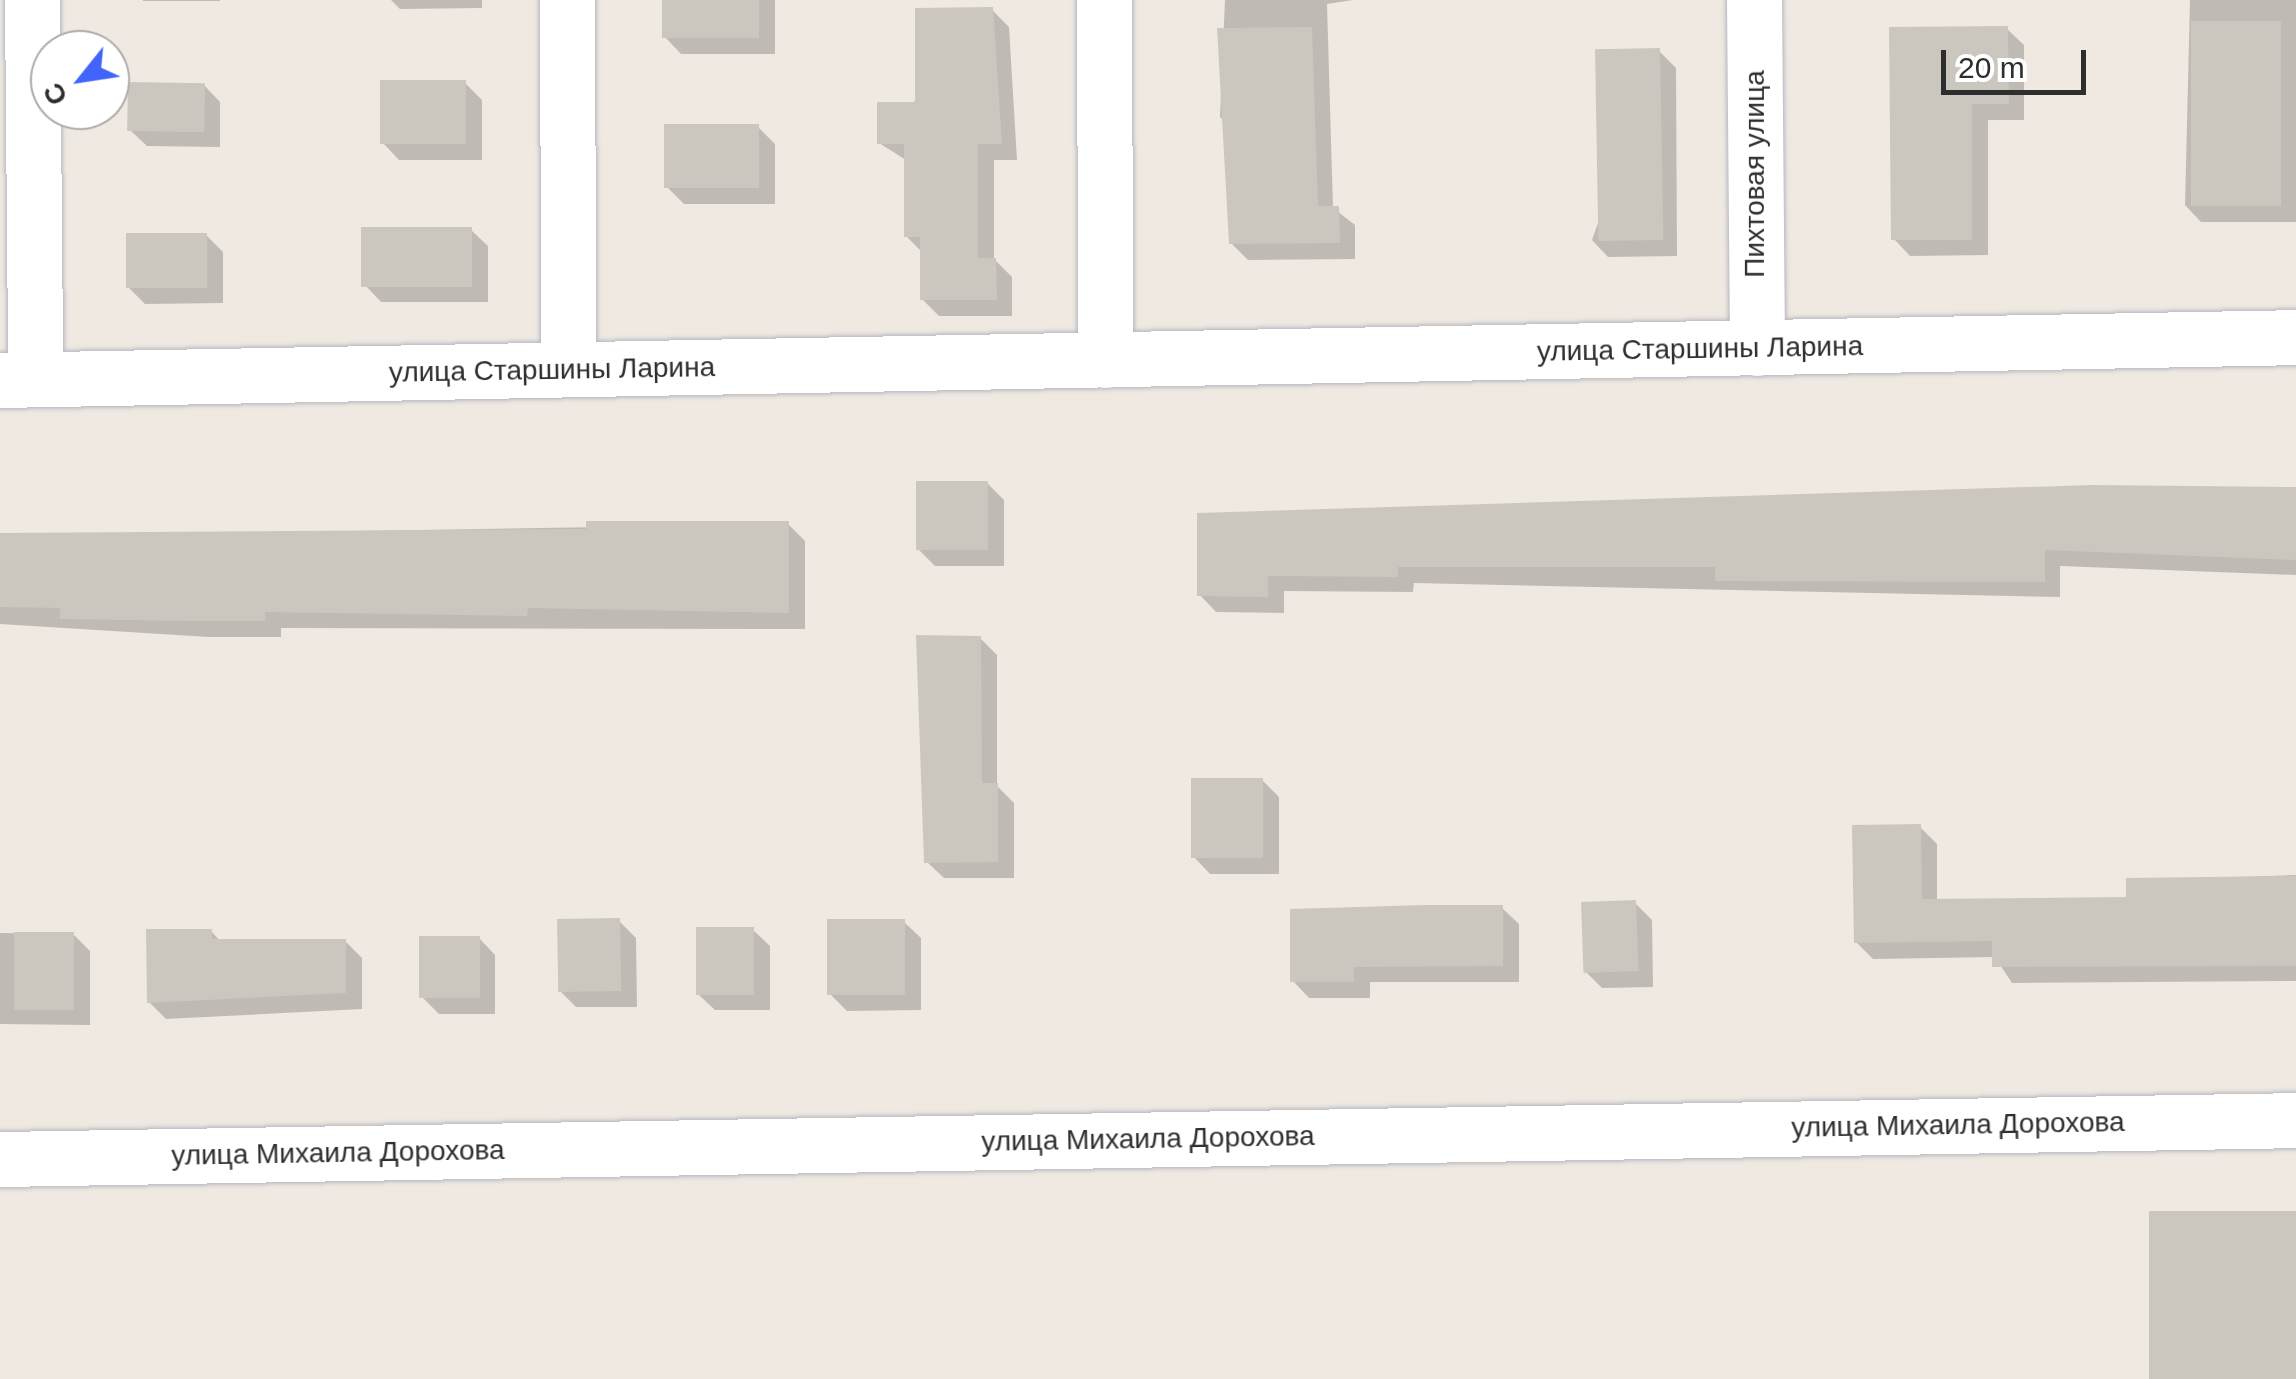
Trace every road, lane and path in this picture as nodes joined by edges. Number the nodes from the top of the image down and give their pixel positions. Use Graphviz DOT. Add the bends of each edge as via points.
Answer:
graph roads {
  1 [pos="32,0"];
  2 [pos="567,0"];
  3 [pos="1104,0"];
  4 [pos="1754,0"];
  5 [pos="2296,338"];
  6 [pos="1757,348"];
  7 [pos="1105,360"];
  8 [pos="568,369"];
  9 [pos="18,379"];
  10 [pos="2296,1120"];
  11 [pos="0,1158"];
  1 -- 9 [label="street"];
  2 -- 8 [label="street"];
  3 -- 7 [label="street"];
  4 -- 6 [label="street, Пихтовая улица"];
  5 -- 6 [label="street, улица Старшины Ларина"];
  6 -- 7 [label="street, улица Старшины Ларина"];
  7 -- 8 [label="street, улица Старшины Ларина"];
  8 -- 9 [label="street, улица Старшины Ларина"];
  10 -- 11 [label="street, улица Михаила Дорохова"];
}
